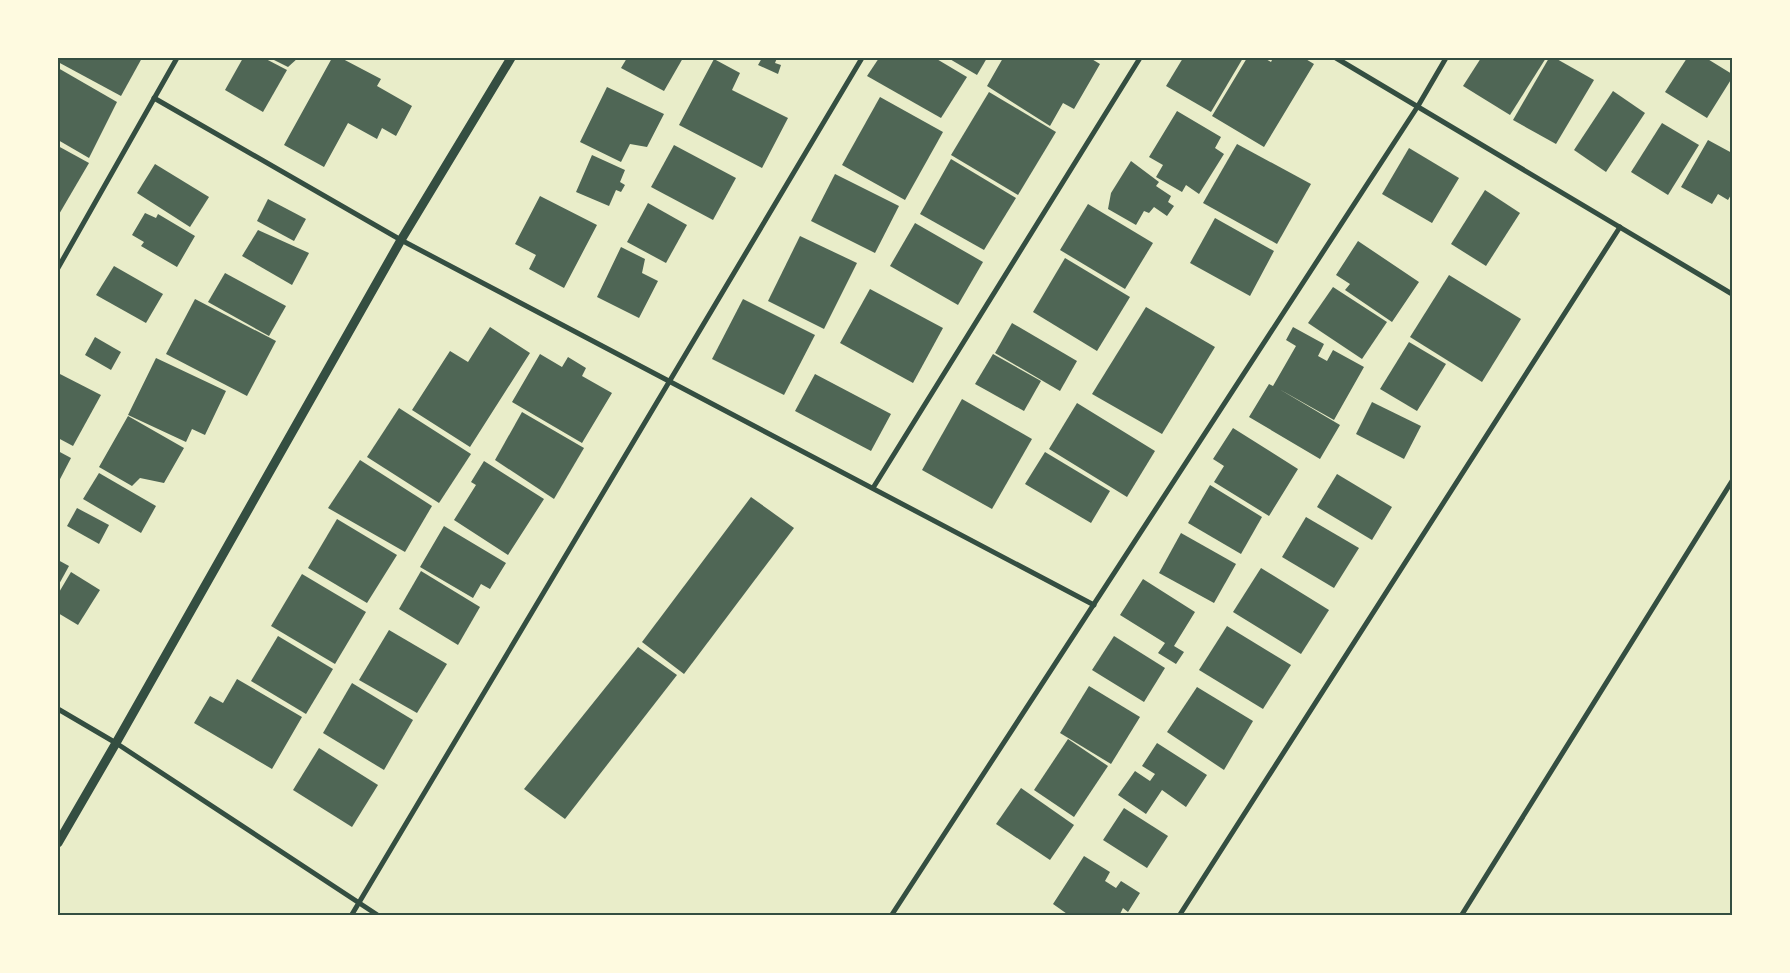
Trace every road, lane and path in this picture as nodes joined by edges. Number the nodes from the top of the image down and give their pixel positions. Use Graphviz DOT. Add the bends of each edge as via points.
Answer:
graph roads {
  1 [pos="177,58"];
  2 [pos="511,58"];
  3 [pos="862,58"];
  4 [pos="1140,58"];
  5 [pos="1336,58"];
  6 [pos="1446,58"];
  7 [pos="154,98"];
  8 [pos="1418,106"];
  9 [pos="1620,227"];
  10 [pos="401,240"];
  11 [pos="58,268"];
  12 [pos="1732,294"];
  13 [pos="670,380"];
  14 [pos="1732,481"];
  15 [pos="873,488"];
  16 [pos="1094,605"];
  17 [pos="58,709"];
  18 [pos="116,744"];
  19 [pos="58,843"];
  20 [pos="359,902"];
  21 [pos="351,916"];
  22 [pos="379,916"];
  23 [pos="891,916"];
  24 [pos="1179,916"];
  25 [pos="1462,916"];
  1 -- 7 [label="street"];
  2 -- 10 [label="street"];
  3 -- 13 [label="street"];
  4 -- 15 [label="street"];
  5 -- 8 [label="street"];
  6 -- 8 [label="street"];
  7 -- 10 [label="street"];
  7 -- 11 [label="street"];
  8 -- 9 [label="street"];
  8 -- 16 [label="street"];
  9 -- 12 [label="street"];
  9 -- 24 [label="street"];
  10 -- 13 [label="street"];
  10 -- 18 [label="street"];
  13 -- 15 [label="street"];
  13 -- 20 [label="street"];
  14 -- 25 [label="street"];
  15 -- 16 [label="street"];
  16 -- 23 [label="street"];
  17 -- 18 [label="street"];
  18 -- 19 [label="street"];
  18 -- 20 [label="street"];
  20 -- 21 [label="street"];
  20 -- 22 [label="street"];
}
